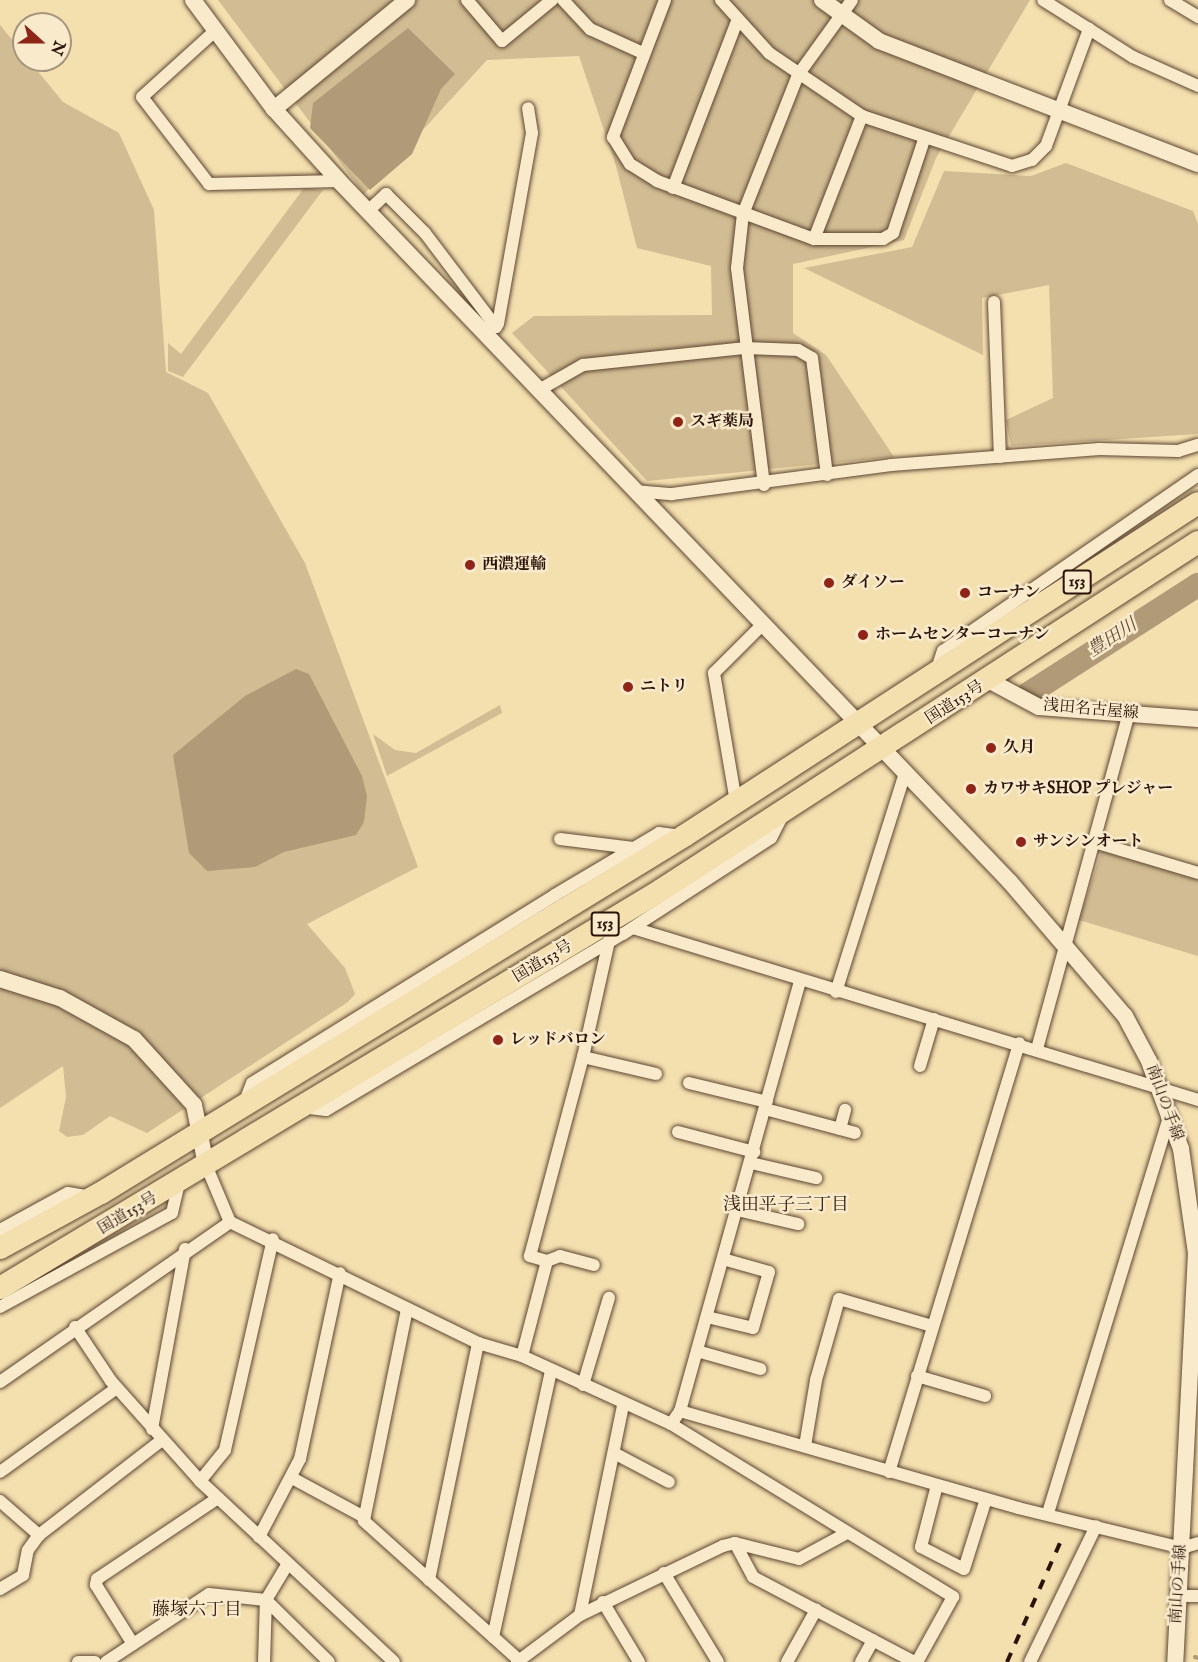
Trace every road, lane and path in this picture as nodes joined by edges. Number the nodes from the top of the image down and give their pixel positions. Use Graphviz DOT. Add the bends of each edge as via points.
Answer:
graph roads {
  1 [pos="193,0"];
  2 [pos="407,0"];
  3 [pos="467,0"];
  4 [pos="552,0"];
  5 [pos="563,0"];
  6 [pos="665,0"];
  7 [pos="721,0"];
  8 [pos="822,0"];
  9 [pos="852,0"];
  10 [pos="1042,0"];
  11 [pos="1170,0"];
  12 [pos="840,15"];
  13 [pos="1198,17"];
  14 [pos="737,21"];
  15 [pos="1089,29"];
  16 [pos="215,31"];
  17 [pos="643,53"];
  18 [pos="798,75"];
  19 [pos="1198,86"];
  20 [pos="528,108"];
  21 [pos="274,109"];
  22 [pos="1058,110"];
  23 [pos="862,116"];
  24 [pos="924,140"];
  25 [pos="1198,164"];
  26 [pos="339,181"];
  27 [pos="673,188"];
  28 [pos="368,211"];
  29 [pos="743,214"];
  30 [pos="814,238"];
  31 [pos="994,302"];
  32 [pos="493,331"];
  33 [pos="746,348"];
  34 [pos="538,390"];
  35 [pos="1198,445"];
  36 [pos="1000,457"];
  37 [pos="827,475"];
  38 [pos="1198,475"];
  39 [pos="764,485"];
  40 [pos="634,491"];
  41 [pos="1166,498"];
  42 [pos="1196,504"];
  43 [pos="1198,542"];
  44 [pos="762,625"];
  45 [pos="934,676"];
  46 [pos="990,681"];
  47 [pos="1129,714"];
  48 [pos="1198,719"];
  49 [pos="858,725"];
  50 [pos="884,748"];
  51 [pos="905,773"];
  52 [pos="736,802"];
  53 [pos="784,812"];
  54 [pos="684,836"];
  55 [pos="560,839"];
  56 [pos="1094,842"];
  57 [pos="633,848"];
  58 [pos="1198,873"];
  59 [pos="558,901"];
  60 [pos="633,928"];
  61 [pos="609,941"];
  62 [pos="1067,943"];
  63 [pos="523,974"];
  64 [pos="0,979"];
  65 [pos="800,981"];
  66 [pos="836,992"];
  67 [pos="508,999"];
  68 [pos="934,1019"];
  69 [pos="1019,1043"];
  70 [pos="1037,1049"];
  71 [pos="583,1057"];
  72 [pos="920,1066"];
  73 [pos="656,1074"];
  74 [pos="689,1083"];
  75 [pos="1158,1088"];
  76 [pos="1198,1100"];
  77 [pos="766,1105"];
  78 [pos="302,1106"];
  79 [pos="845,1110"];
  80 [pos="1169,1116"];
  81 [pos="840,1129"];
  82 [pos="678,1132"];
  83 [pos="199,1133"];
  84 [pos="855,1133"];
  85 [pos="752,1158"];
  86 [pos="206,1165"];
  87 [pos="816,1178"];
  88 [pos="179,1184"];
  89 [pos="93,1197"];
  90 [pos="737,1210"];
  91 [pos="230,1222"];
  92 [pos="798,1224"];
  93 [pos="0,1230"];
  94 [pos="273,1239"];
  95 [pos="0,1248"];
  96 [pos="184,1249"];
  97 [pos="723,1259"];
  98 [pos="547,1262"];
  99 [pos="594,1265"];
  100 [pos="340,1272"];
  101 [pos="0,1287"];
  102 [pos="1197,1288"];
  103 [pos="609,1298"];
  104 [pos="0,1307"];
  105 [pos="408,1310"];
  106 [pos="707,1317"];
  107 [pos="932,1326"];
  108 [pos="75,1327"];
  109 [pos="478,1343"];
  110 [pos="697,1351"];
  111 [pos="522,1356"];
  112 [pos="760,1369"];
  113 [pos="551,1370"];
  114 [pos="917,1376"];
  115 [pos="0,1382"];
  116 [pos="583,1385"];
  117 [pos="117,1388"];
  118 [pos="985,1396"];
  119 [pos="623,1405"];
  120 [pos="680,1411"];
  121 [pos="670,1424"];
  122 [pos="152,1429"];
  123 [pos="162,1440"];
  124 [pos="805,1446"];
  125 [pos="614,1453"];
  126 [pos="0,1472"];
  127 [pos="889,1472"];
  128 [pos="292,1479"];
  129 [pos="200,1481"];
  130 [pos="669,1482"];
  131 [pos="937,1485"];
  132 [pos="218,1498"];
  133 [pos="986,1499"];
  134 [pos="0,1501"];
  135 [pos="1048,1513"];
  136 [pos="364,1517"];
  137 [pos="1096,1526"];
  138 [pos="847,1533"];
  139 [pos="39,1535"];
  140 [pos="259,1537"];
  141 [pos="735,1543"];
  142 [pos="1190,1546"];
  143 [pos="287,1565"];
  144 [pos="663,1574"];
  145 [pos="429,1580"];
  146 [pos="0,1588"];
  147 [pos="1179,1596"];
  148 [pos="1198,1596"];
  149 [pos="266,1600"];
  150 [pos="603,1602"];
  151 [pos="816,1610"];
  152 [pos="580,1615"];
  153 [pos="493,1637"];
  154 [pos="873,1640"];
  155 [pos="133,1644"];
  156 [pos="518,1661"];
  157 [pos="78,1662"];
  158 [pos="95,1662"];
  159 [pos="106,1662"];
  160 [pos="264,1662"];
  161 [pos="329,1662"];
  162 [pos="394,1662"];
  163 [pos="639,1662"];
  164 [pos="718,1662"];
  165 [pos="788,1662"];
  166 [pos="861,1662"];
  167 [pos="915,1662"];
  168 [pos="1030,1662"];
  169 [pos="1174,1662"];
  1 -- 16 [label="street, 南山の手線"];
  2 -- 21 [label="street"];
  3 -- 4 [label="street" via="502,41"];
  5 -- 17 [label="street" via="590,29"];
  6 -- 17 [label="street"];
  7 -- 14 [label="street"];
  8 -- 12 [label="street"];
  9 -- 12 [label="street"];
  10 -- 15 [label="street"];
  11 -- 13 [label="street"];
  12 -- 18 [label="street"];
  12 -- 22 [label="street" via="879,41"];
  14 -- 18 [label="street"];
  14 -- 27 [label="street"];
  15 -- 19 [label="street" via="1133,57"];
  15 -- 22 [label="street"];
  16 -- 21 [label="street, 南山の手線"];
  16 -- 26 [label="street" via="142,97 209,184"];
  17 -- 27 [label="street" via="613,137 630,164"];
  18 -- 23 [label="street"];
  18 -- 29 [label="street"];
  20 -- 32 [label="street" via="532,132"];
  21 -- 26 [label="street, 南山の手線"];
  22 -- 24 [label="street" via="1041,154 1023,164 1012,166"];
  22 -- 25 [label="street"];
  23 -- 24 [label="street"];
  23 -- 30 [label="street"];
  24 -- 30 [label="street" via="893,233 883,239"];
  26 -- 28 [label="street, 南山の手線"];
  27 -- 29 [label="street"];
  28 -- 32 [label="street, 南山の手線"];
  28 -- 32 [label="street" via="386,195 425,233"];
  29 -- 30 [label="street"];
  29 -- 33 [label="street" via="737,267"];
  31 -- 36 [label="street"];
  32 -- 34 [label="street, 南山の手線"];
  33 -- 34 [label="street" via="583,365"];
  33 -- 37 [label="street" via="784,347 812,358"];
  33 -- 39 [label="street"];
  34 -- 40 [label="street, 南山の手線"];
  35 -- 36 [label="street" via="1178,451 1099,449"];
  36 -- 37 [label="street"];
  37 -- 39 [label="street"];
  38 -- 41 [label="street, 153"];
  39 -- 40 [label="street" via="672,494"];
  40 -- 44 [label="street, 南山の手線"];
  41 -- 42 [label="street"];
  41 -- 45 [label="street, 153" via="943,651"];
  42 -- 45 [label="highway, 国道153号 / 153"];
  43 -- 46 [label="highway, 国道153号 / 153"];
  44 -- 49 [label="street, 南山の手線"];
  44 -- 52 [label="street" via="714,673"];
  45 -- 49 [label="highway, 国道153号 / 153"];
  46 -- 47 [label="street, 浅田名古屋線" via="1039,707"];
  46 -- 50 [label="highway, 国道153号 / 153"];
  47 -- 48 [label="street, 浅田名古屋線"];
  47 -- 56 [label="street"];
  49 -- 50 [label="street, 南山の手線"];
  49 -- 52 [label="highway, 国道153号 / 153"];
  50 -- 51 [label="street, 南山の手線"];
  50 -- 53 [label="highway, 国道153号 / 153"];
  51 -- 62 [label="street, 南山の手線"];
  51 -- 66 [label="street"];
  52 -- 54 [label="highway, 国道153号 / 153"];
  53 -- 60 [label="street" via="771,838"];
  53 -- 63 [label="highway, 国道153号 / 153"];
  54 -- 57 [label="street" via="660,833"];
  54 -- 59 [label="highway, 国道153号 / 153"];
  55 -- 57 [label="street"];
  56 -- 58 [label="street"];
  56 -- 62 [label="street"];
  57 -- 59 [label="street"];
  59 -- 83 [label="highway, 国道153号 / 153"];
  60 -- 61 [label="street"];
  60 -- 65 [label="street"];
  61 -- 67 [label="street"];
  61 -- 71 [label="street"];
  62 -- 70 [label="street"];
  62 -- 75 [label="street, 南山の手線" via="1125,1016"];
  63 -- 67 [label="street"];
  63 -- 78 [label="highway, 国道153号 / 153"];
  64 -- 83 [label="street" via="60,998 134,1039 194,1105"];
  65 -- 66 [label="street"];
  65 -- 77 [label="street"];
  66 -- 68 [label="street"];
  67 -- 78 [label="street" via="326,1110"];
  68 -- 69 [label="street"];
  68 -- 72 [label="street"];
  69 -- 70 [label="street"];
  69 -- 107 [label="street"];
  70 -- 75 [label="street"];
  71 -- 73 [label="street"];
  71 -- 98 [label="street" via="530,1256"];
  74 -- 77 [label="street"];
  75 -- 76 [label="street"];
  75 -- 80 [label="street, 南山の手線"];
  77 -- 81 [label="street"];
  77 -- 85 [label="street"];
  78 -- 86 [label="highway, 国道153号 / 153"];
  79 -- 81 [label="street"];
  80 -- 102 [label="street, 南山の手線" via="1191,1201"];
  80 -- 135 [label="street"];
  81 -- 84 [label="street"];
  82 -- 85 [label="street"];
  83 -- 86 [label="street"];
  83 -- 89 [label="highway, 国道153号 / 153"];
  85 -- 87 [label="street" via="803,1169"];
  85 -- 90 [label="street"];
  86 -- 88 [label="highway, 国道153号 / 153"];
  86 -- 91 [label="street"];
  88 -- 101 [label="highway, 国道153号 / 153"];
  88 -- 104 [label="street" via="172,1213"];
  89 -- 93 [label="street" via="68,1193"];
  89 -- 95 [label="highway, 国道153号 / 153"];
  90 -- 92 [label="street"];
  90 -- 97 [label="street"];
  91 -- 94 [label="street"];
  91 -- 96 [label="street"];
  94 -- 100 [label="street"];
  94 -- 129 [label="street" via="225,1450"];
  96 -- 108 [label="street"];
  96 -- 122 [label="street"];
  97 -- 106 [label="street"];
  97 -- 106 [label="street" via="769,1272 753,1328"];
  98 -- 99 [label="street" via="560,1257"];
  98 -- 111 [label="street"];
  100 -- 105 [label="street"];
  100 -- 128 [label="street"];
  102 -- 142 [label="street, 南山の手線"];
  103 -- 116 [label="street"];
  105 -- 109 [label="street"];
  105 -- 136 [label="street"];
  106 -- 110 [label="street"];
  107 -- 114 [label="street"];
  107 -- 124 [label="street" via="839,1299 816,1380"];
  108 -- 115 [label="street"];
  108 -- 117 [label="street"];
  109 -- 111 [label="street"];
  109 -- 145 [label="street"];
  110 -- 112 [label="street"];
  110 -- 120 [label="street"];
  111 -- 113 [label="street"];
  113 -- 116 [label="street"];
  113 -- 153 [label="street"];
  114 -- 118 [label="street"];
  114 -- 127 [label="street"];
  116 -- 119 [label="street"];
  117 -- 122 [label="street"];
  117 -- 126 [label="street"];
  119 -- 121 [label="street"];
  119 -- 125 [label="street"];
  120 -- 121 [label="street"];
  120 -- 124 [label="street"];
  121 -- 138 [label="street"];
  122 -- 123 [label="street"];
  123 -- 129 [label="street"];
  123 -- 139 [label="street"];
  124 -- 127 [label="street"];
  125 -- 130 [label="street"];
  125 -- 152 [label="street"];
  127 -- 131 [label="street"];
  128 -- 136 [label="street"];
  128 -- 140 [label="street"];
  129 -- 132 [label="street"];
  131 -- 133 [label="street"];
  131 -- 133 [label="street" via="921,1547 964,1569"];
  132 -- 140 [label="street"];
  132 -- 155 [label="street" via="97,1579 96,1586"];
  133 -- 135 [label="street"];
  134 -- 139 [label="street"];
  135 -- 137 [label="street"];
  136 -- 145 [label="street"];
  137 -- 142 [label="street"];
  137 -- 168 [label="street"];
  138 -- 141 [label="street" via="799,1558"];
  138 -- 167 [label="street" via="952,1598"];
  139 -- 146 [label="street" via="28,1550 23,1575"];
  140 -- 143 [label="street"];
  141 -- 144 [label="street"];
  141 -- 151 [label="street" via="753,1577"];
  142 -- 147 [label="street, 南山の手線"];
  143 -- 149 [label="street"];
  143 -- 162 [label="street"];
  144 -- 150 [label="street"];
  144 -- 164 [label="street"];
  145 -- 153 [label="street"];
  147 -- 148 [label="street"];
  147 -- 169 [label="street, 南山の手線"];
  149 -- 155 [label="street" via="209,1594"];
  149 -- 160 [label="street"];
  149 -- 161 [label="street"];
  150 -- 152 [label="street"];
  150 -- 163 [label="street"];
  151 -- 154 [label="street"];
  151 -- 165 [label="street"];
  152 -- 156 [label="street"];
  153 -- 156 [label="street"];
  154 -- 166 [label="street"];
  154 -- 167 [label="street"];
  155 -- 159 [label="street"];
  157 -- 158 [label="street"];
}
